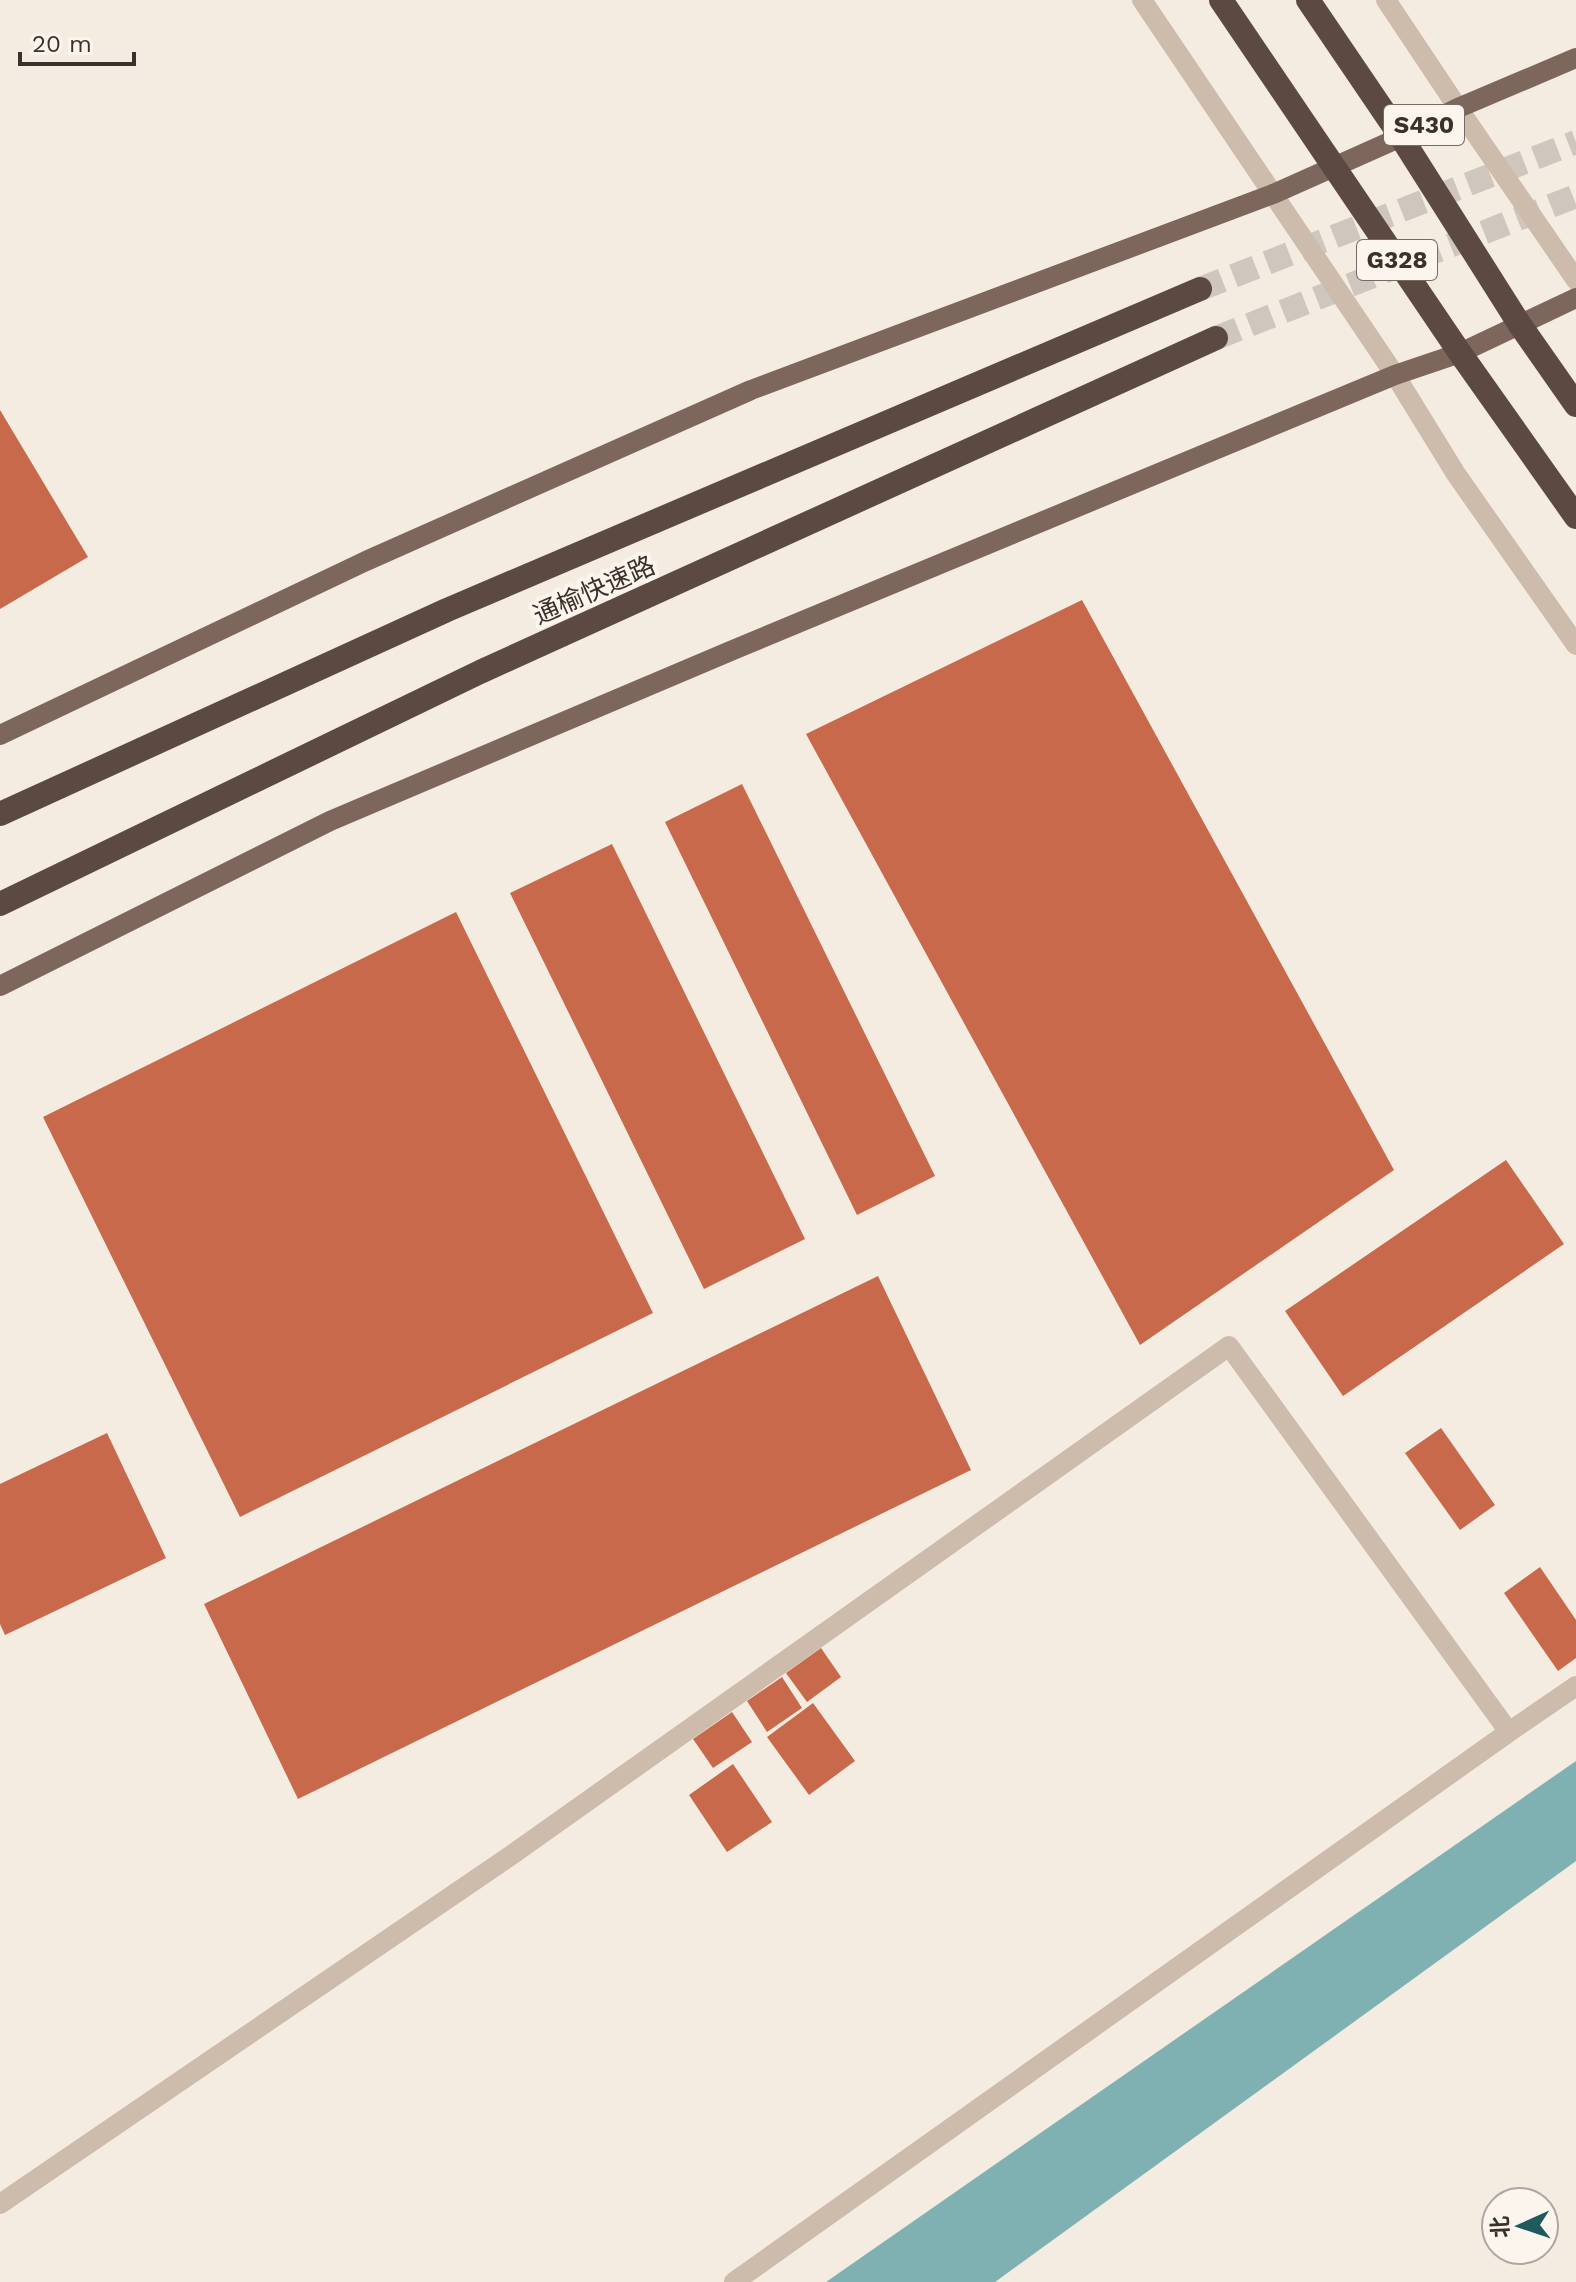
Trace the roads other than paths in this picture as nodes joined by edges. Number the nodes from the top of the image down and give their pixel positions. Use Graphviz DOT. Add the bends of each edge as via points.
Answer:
graph roads {
  1 [pos="1142,0"];
  2 [pos="1221,0"];
  3 [pos="1308,0"];
  4 [pos="1386,0"];
  5 [pos="1576,58"];
  6 [pos="1458,108"];
  7 [pos="1401,137"];
  8 [pos="1334,167"];
  9 [pos="1273,194"];
  10 [pos="1576,280"];
  11 [pos="1200,289"];
  12 [pos="1576,298"];
  13 [pos="1520,325"];
  14 [pos="1216,338"];
  15 [pos="1460,353"];
  16 [pos="1395,375"];
  17 [pos="1576,405"];
  18 [pos="1576,517"];
  19 [pos="1576,645"];
  20 [pos="0,735"];
  21 [pos="0,814"];
  22 [pos="0,904"];
  23 [pos="0,986"];
  24 [pos="1576,1686"];
  25 [pos="1509,1732"];
  26 [pos="0,2204"];
  27 [pos="734,2282"];
  1 -- 9 [label="street"];
  2 -- 8 [label="highway, G328"];
  3 -- 7 [label="highway, G328"];
  4 -- 6 [label="street"];
  5 -- 6 [label="main road, S430"];
  6 -- 7 [label="main road, S430"];
  6 -- 10 [label="street"];
  7 -- 8 [label="main road, S430"];
  7 -- 13 [label="highway, G328"];
  8 -- 9 [label="main road, S430"];
  8 -- 15 [label="highway, G328"];
  9 -- 16 [label="street"];
  9 -- 20 [label="main road" via="751,390 366,561"];
  11 -- 21 [label="highway, 通榆快速路" via="447,610"];
  12 -- 13 [label="main road"];
  13 -- 15 [label="main road"];
  13 -- 17 [label="highway, G328"];
  14 -- 22 [label="highway, 通榆快速路" via="480,672"];
  15 -- 16 [label="main road"];
  15 -- 18 [label="highway, G328"];
  16 -- 19 [label="street" via="1456,474"];
  16 -- 23 [label="main road" via="330,821"];
  24 -- 25 [label="street"];
  25 -- 26 [label="street" via="1229,1346 513,1854"];
  25 -- 27 [label="street"];
}
